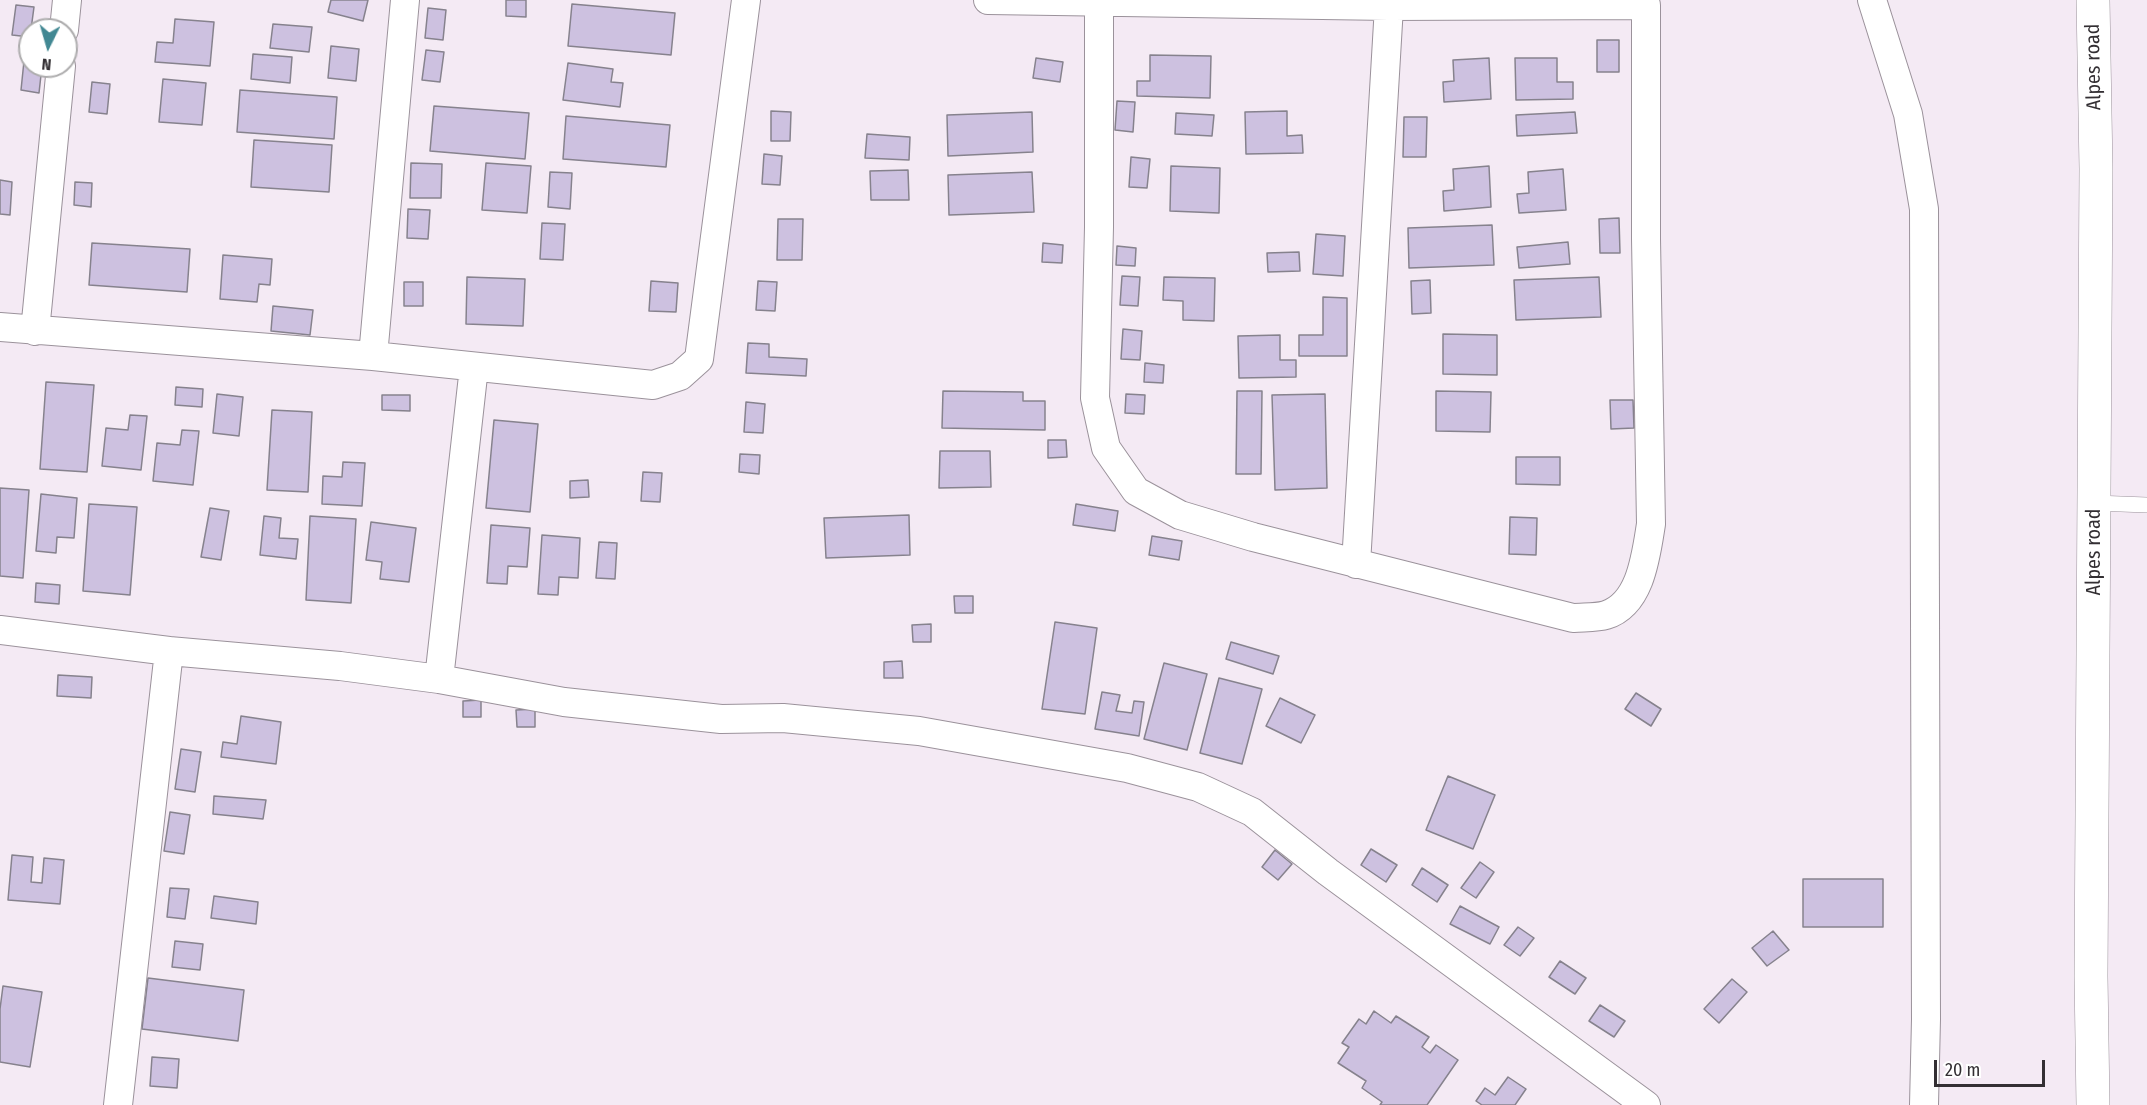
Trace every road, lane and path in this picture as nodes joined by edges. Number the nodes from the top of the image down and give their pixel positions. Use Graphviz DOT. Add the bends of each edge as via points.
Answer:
graph roads {
  1 [pos="67,0"];
  2 [pos="405,0"];
  3 [pos="746,0"];
  4 [pos="988,0"];
  5 [pos="1872,0"];
  6 [pos="2093,0"];
  7 [pos="1099,3"];
  8 [pos="1389,6"];
  9 [pos="65,18"];
  10 [pos="60,78"];
  11 [pos="0,327"];
  12 [pos="35,331"];
  13 [pos="373,356"];
  14 [pos="474,367"];
  15 [pos="2095,503"];
  16 [pos="2147,505"];
  17 [pos="1356,564"];
  18 [pos="0,630"];
  19 [pos="169,651"];
  20 [pos="439,679"];
  21 [pos="118,1105"];
  22 [pos="1646,1105"];
  23 [pos="1924,1105"];
  24 [pos="2093,1105"];
  1 -- 9 [label="street"];
  2 -- 13 [label="street"];
  3 -- 14 [label="street" via="699,359 680,376 653,385"];
  4 -- 7 [label="street"];
  5 -- 23 [label="street" via="1908,114 1924,209"];
  6 -- 15 [label="street, Alpes road"];
  7 -- 8 [label="street"];
  7 -- 17 [label="street" via="1095,398 1106,448 1136,491 1180,515"];
  8 -- 17 [label="street"];
  8 -- 17 [label="street" via="1646,5 1651,524 1645,564 1628,600 1606,614 1573,618"];
  10 -- 12 [label="street"];
  11 -- 12 [label="street"];
  12 -- 13 [label="street"];
  13 -- 14 [label="street"];
  14 -- 20 [label="street"];
  15 -- 16 [label="lane"];
  15 -- 24 [label="street, Alpes road"];
  18 -- 19 [label="street"];
  19 -- 20 [label="street"];
  19 -- 21 [label="street"];
  20 -- 22 [label="street" via="564,702 710,718 783,718 919,730 1127,768 1198,787 1252,812"];
}
